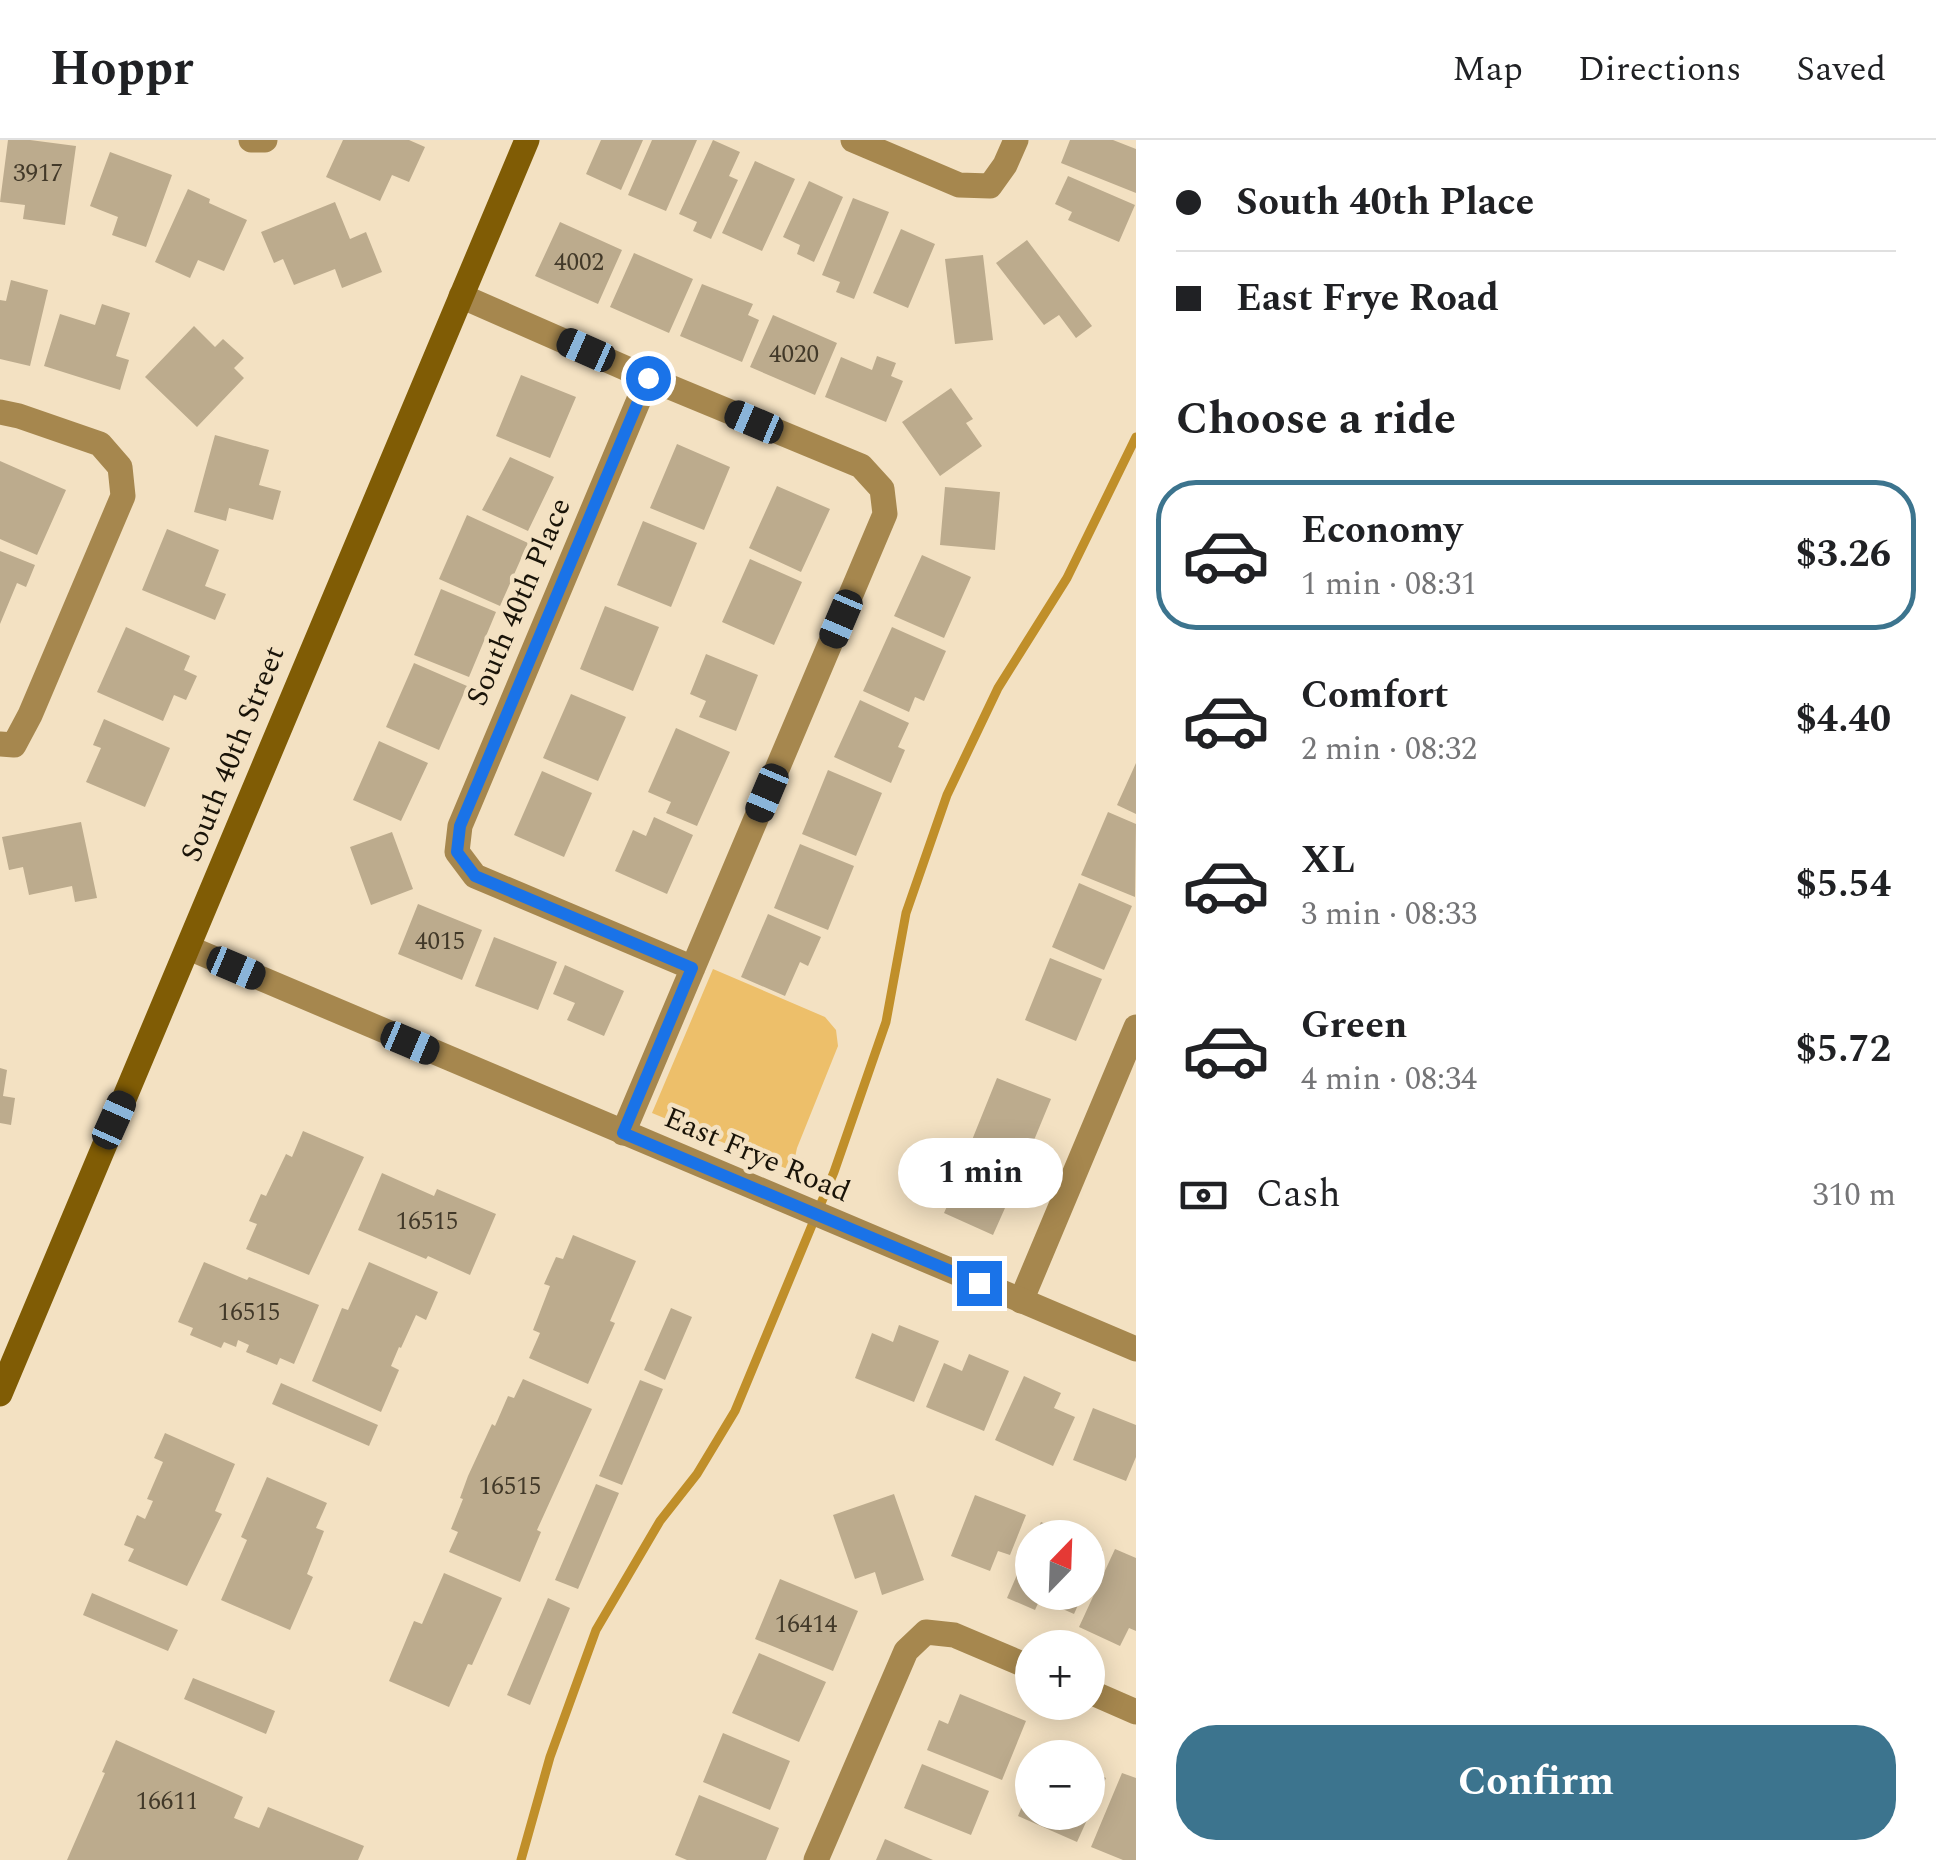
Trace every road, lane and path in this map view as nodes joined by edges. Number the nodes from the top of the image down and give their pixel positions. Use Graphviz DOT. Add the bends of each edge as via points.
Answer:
graph roads {
  1 [pos="527,140"];
  2 [pos="853,140"];
  3 [pos="1016,140"];
  4 [pos="461,296"];
  5 [pos="648,378"];
  6 [pos="0,412"];
  7 [pos="7,745"];
  8 [pos="188,948"];
  9 [pos="692,968"];
  10 [pos="1136,1028"];
  11 [pos="1130,1058"];
  12 [pos="623,1133"];
  13 [pos="1020,1300"];
  14 [pos="1136,1349"];
  15 [pos="0,1394"];
  16 [pos="1015,1661"];
  17 [pos="1105,1698"];
  18 [pos="1136,1712"];
  19 [pos="816,1860"];
  1 -- 4 [label="main road, South 40th Street"];
  2 -- 3 [label="street" via="959,185 990,186"];
  4 -- 5 [label="street"];
  4 -- 8 [label="main road, South 40th Street"];
  5 -- 9 [label="street, South 40th Place" via="460,826 457,852 475,876"];
  5 -- 9 [label="street" via="861,466 882,489 886,514"];
  6 -- 7 [label="street" via="100,444 120,467 123,496 30,715"];
  8 -- 12 [label="street, East Frye Road"];
  8 -- 15 [label="main road, South 40th Street"];
  9 -- 12 [label="street"];
  10 -- 11 [label="street"];
  11 -- 13 [label="street"];
  12 -- 13 [label="street, East Frye Road"];
  13 -- 14 [label="street, East Frye Road"];
  16 -- 19 [label="street" via="954,1635 926,1632 906,1650"];
  17 -- 18 [label="street"];
}
